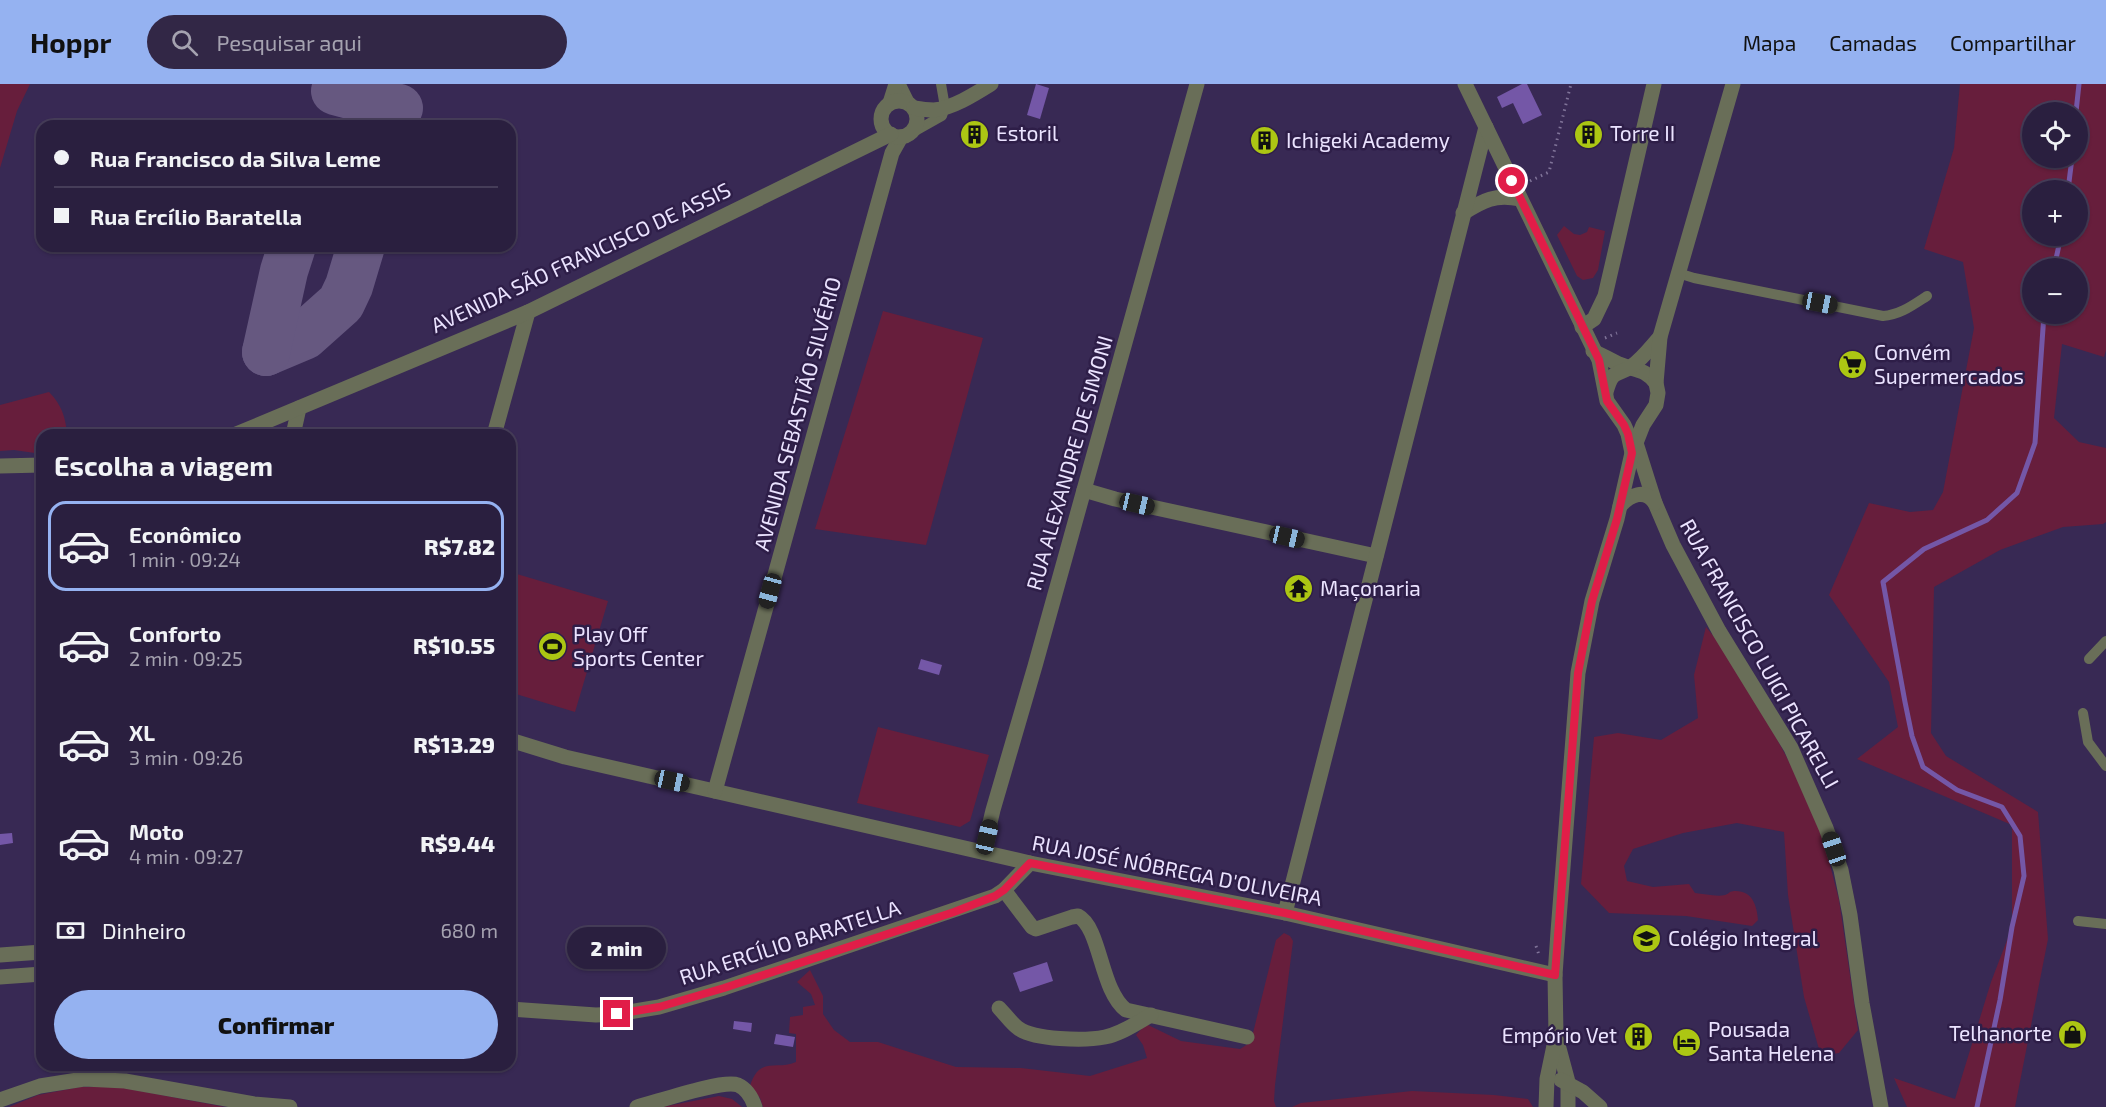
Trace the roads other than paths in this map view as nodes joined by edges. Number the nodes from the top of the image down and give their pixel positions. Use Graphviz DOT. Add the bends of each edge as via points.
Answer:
graph roads {
  1 [pos="897,84"];
  2 [pos="941,84"];
  3 [pos="991,84"];
  4 [pos="1197,84"];
  5 [pos="1465,84"];
  6 [pos="1654,84"];
  7 [pos="1733,84"];
  8 [pos="890,103"];
  9 [pos="911,105"];
  10 [pos="945,107"];
  11 [pos="1486,127"];
  12 [pos="893,135"];
  13 [pos="1520,199"];
  14 [pos="1463,213"];
  15 [pos="1678,273"];
  16 [pos="1927,296"];
  17 [pos="528,312"];
  18 [pos="1582,327"];
  19 [pos="1660,337"];
  20 [pos="1593,351"];
  21 [pos="1630,368"];
  22 [pos="1656,383"];
  23 [pos="1606,392"];
  24 [pos="299,408"];
  25 [pos="1648,415"];
  26 [pos="1619,417"];
  27 [pos="248,429"];
  28 [pos="294,429"];
  29 [pos="496,429"];
  30 [pos="1634,448"];
  31 [pos="36,465"];
  32 [pos="0,466"];
  33 [pos="1084,490"];
  34 [pos="1655,503"];
  35 [pos="1620,506"];
  36 [pos="1376,556"];
  37 [pos="2106,641"];
  38 [pos="2089,659"];
  39 [pos="2083,713"];
  40 [pos="516,742"];
  41 [pos="2106,766"];
  42 [pos="715,791"];
  43 [pos="983,852"];
  44 [pos="1030,863"];
  45 [pos="1004,890"];
  46 [pos="1285,913"];
  47 [pos="2078,921"];
  48 [pos="2106,924"];
  49 [pos="36,952"];
  50 [pos="0,955"];
  51 [pos="36,974"];
  52 [pos="1555,975"];
  53 [pos="0,977"];
  54 [pos="999,1008"];
  55 [pos="516,1009"];
  56 [pos="1151,1015"];
  57 [pos="1556,1036"];
  58 [pos="1247,1037"];
  59 [pos="1547,1079"];
  60 [pos="1568,1082"];
  61 [pos="0,1100"];
  62 [pos="290,1107"];
  63 [pos="637,1107"];
  64 [pos="755,1107"];
  65 [pos="1546,1107"];
  66 [pos="1568,1107"];
  67 [pos="1600,1107"];
  68 [pos="1881,1107"];
  1 -- 8 [label="street"];
  1 -- 9 [label="street"];
  2 -- 10 [label="lane"];
  3 -- 10 [label="street"];
  4 -- 33 [label="street, RUA ALEXANDRE DE SIMONI"];
  5 -- 11 [label="street"];
  6 -- 18 [label="street" via="1605,296 1594,319"];
  7 -- 15 [label="street"];
  8 -- 9 [label="street" via="898,100"];
  8 -- 12 [label="street" via="881,120"];
  9 -- 10 [label="street" via="935,110"];
  9 -- 12 [label="street" via="918,117 916,126"];
  10 -- 12 [label="lane" via="942,116"];
  11 -- 13 [label="street"];
  11 -- 14 [label="street"];
  12 -- 17 [label="street, AVENIDA SÃO FRANCISCO DE ASSIS"];
  12 -- 42 [label="street, AVENIDA SEBASTIÃO SILVÉRIO" via="889,146 892,153"];
  13 -- 14 [label="street" via="1495,197"];
  13 -- 18 [label="street"];
  14 -- 36 [label="street"];
  15 -- 16 [label="lane" via="1883,316 1893,316"];
  15 -- 19 [label="street"];
  17 -- 24 [label="street, AVENIDA SÃO FRANCISCO DE ASSIS"];
  17 -- 29 [label="street"];
  18 -- 20 [label="street"];
  19 -- 21 [label="street"];
  19 -- 22 [label="street"];
  20 -- 21 [label="street"];
  20 -- 23 [label="street"];
  21 -- 22 [label="street" via="1649,374"];
  21 -- 23 [label="street" via="1614,375"];
  22 -- 25 [label="street" via="1656,405"];
  23 -- 26 [label="street" via="1607,401"];
  24 -- 27 [label="street, AVENIDA SÃO FRANCISCO DE ASSIS"];
  24 -- 28 [label="street"];
  25 -- 26 [label="street" via="1638,420"];
  25 -- 30 [label="street"];
  26 -- 30 [label="street, RUA FRANCISCO LUIGI PICARELLI"];
  30 -- 34 [label="street, RUA FRANCISCO LUIGI PICARELLI"];
  30 -- 35 [label="street"];
  31 -- 32 [label="street"];
  33 -- 36 [label="street"];
  33 -- 43 [label="street, RUA ALEXANDRE DE SIMONI"];
  34 -- 35 [label="street" via="1638,494"];
  34 -- 68 [label="street, RUA FRANCISCO LUIGI PICARELLI" via="1719,631 1791,748 1827,828 1850,915"];
  35 -- 52 [label="street" via="1592,601 1578,673"];
  36 -- 46 [label="street"];
  37 -- 38 [label="lane"];
  39 -- 41 [label="lane" via="2088,742"];
  40 -- 42 [label="street, RUA JOSÉ NÓBREGA D'OLIVEIRA"];
  42 -- 43 [label="street, RUA JOSÉ NÓBREGA D'OLIVEIRA"];
  43 -- 44 [label="street, RUA JOSÉ NÓBREGA D'OLIVEIRA"];
  44 -- 45 [label="street, RUA ERCÍLIO BARATELLA"];
  44 -- 46 [label="street, RUA JOSÉ NÓBREGA D'OLIVEIRA"];
  45 -- 55 [label="street, RUA ERCÍLIO BARATELLA" via="954,912 659,1007 596,1015"];
  45 -- 56 [label="street" via="1036,929 1078,916 1086,921 1120,1005"];
  46 -- 52 [label="street, RUA JOSÉ NÓBREGA D'OLIVEIRA"];
  47 -- 48 [label="lane"];
  49 -- 50 [label="street"];
  51 -- 53 [label="street"];
  52 -- 57 [label="street"];
  54 -- 56 [label="street" via="1017,1028 1029,1034 1067,1039 1105,1037"];
  56 -- 58 [label="street"];
  57 -- 59 [label="street"];
  57 -- 60 [label="street"];
  59 -- 60 [label="street"];
  59 -- 65 [label="street"];
  60 -- 66 [label="street"];
  60 -- 67 [label="street"];
  61 -- 62 [label="street" via="40,1086 84,1079 124,1081"];
  63 -- 64 [label="street" via="735,1084 748,1094"];
}
